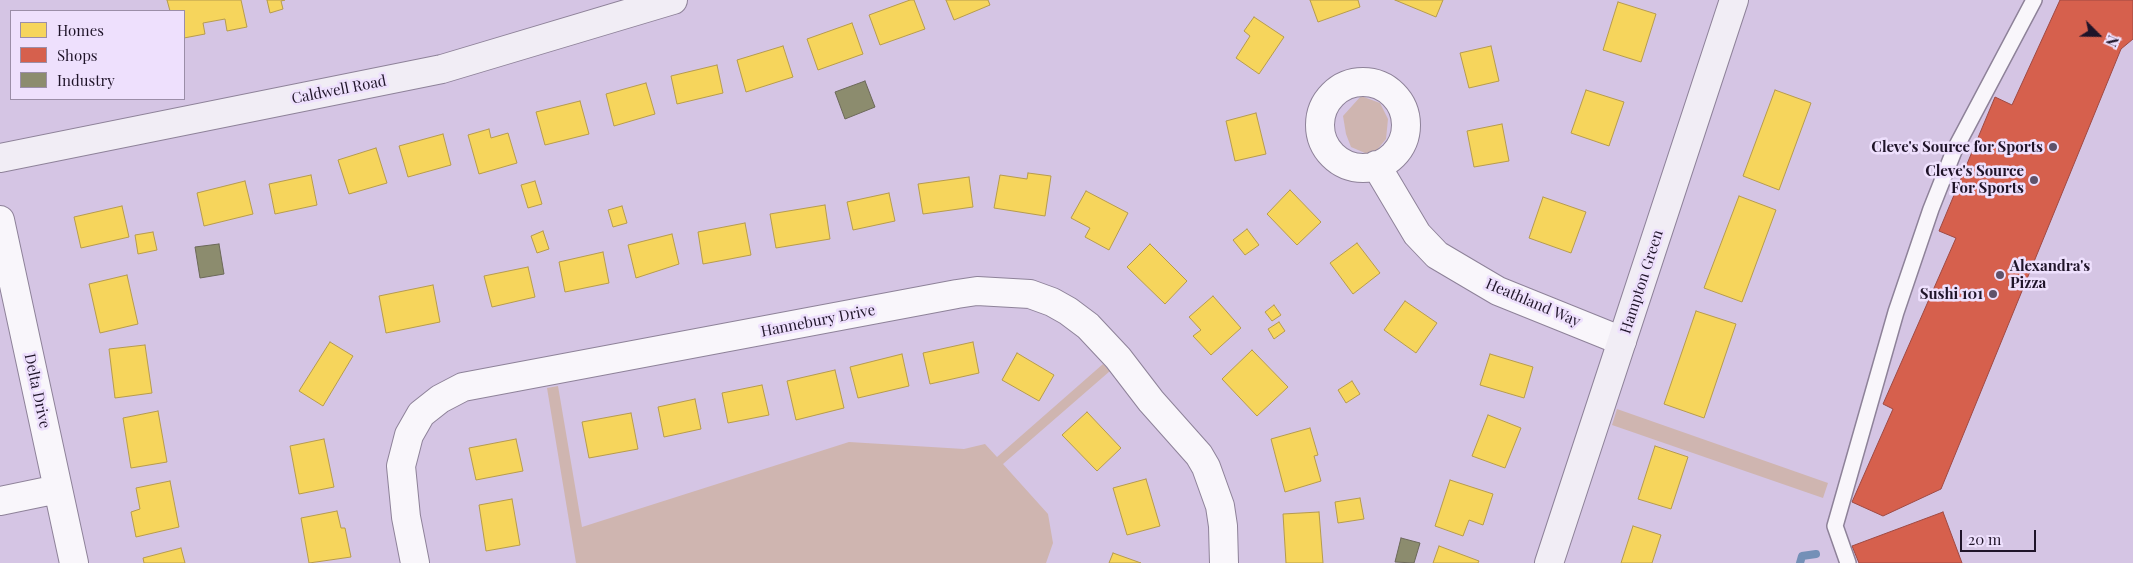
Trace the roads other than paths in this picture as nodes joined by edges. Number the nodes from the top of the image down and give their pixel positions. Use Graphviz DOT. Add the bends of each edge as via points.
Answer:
graph roads {
  1 [pos="673,0"];
  2 [pos="1734,0"];
  3 [pos="2034,0"];
  4 [pos="0,158"];
  5 [pos="1376,165"];
  6 [pos="0,220"];
  7 [pos="1622,341"];
  8 [pos="58,489"];
  9 [pos="0,501"];
  10 [pos="74,563"];
  11 [pos="415,563"];
  12 [pos="1224,563"];
  13 [pos="1549,563"];
  14 [pos="1848,563"];
  1 -- 4 [label="street, Caldwell Road" via="442,69"];
  2 -- 7 [label="street, Hampton Green"];
  3 -- 14 [label="lane" via="1954,151 1931,209 1835,526"];
  5 -- 7 [label="street, Heathland Way" via="1417,234 1437,255 1498,291"];
  6 -- 8 [label="street, Delta Drive"];
  7 -- 13 [label="street, Hampton Green"];
  8 -- 9 [label="street"];
  8 -- 10 [label="street, Delta Drive"];
  11 -- 12 [label="street, Hannebury Drive" via="406,517 402,466 409,435 421,414 463,387 977,291 1030,294 1052,302 1088,326 1118,358 1206,467 1220,506"];
}
